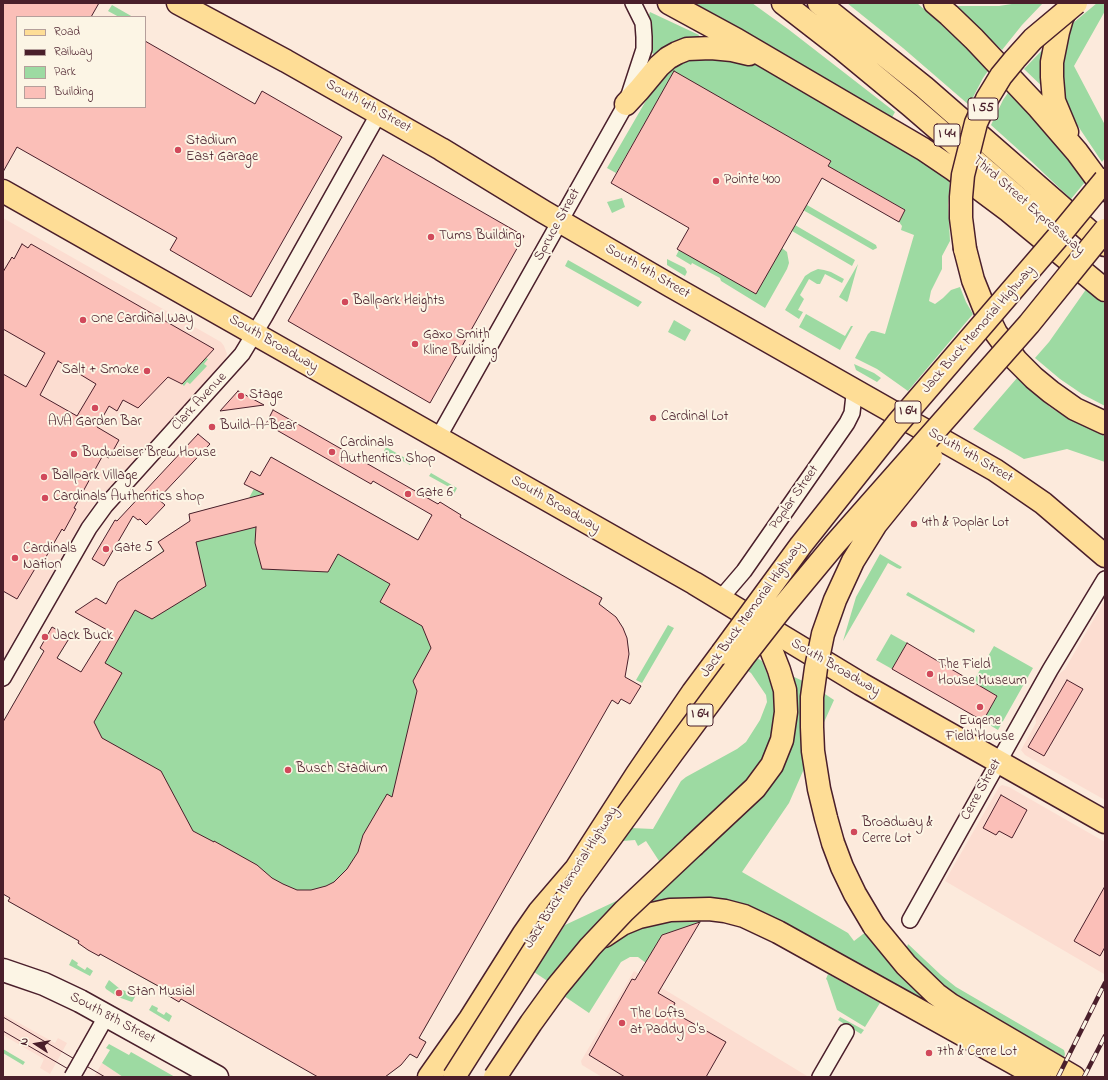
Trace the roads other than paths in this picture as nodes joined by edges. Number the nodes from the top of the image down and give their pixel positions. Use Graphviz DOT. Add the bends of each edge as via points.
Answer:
graph roads {
  1 [pos="178,3"];
  2 [pos="633,3"];
  3 [pos="669,3"];
  4 [pos="782,3"];
  5 [pos="819,3"];
  6 [pos="935,3"];
  7 [pos="1070,3"];
  8 [pos="1076,3"];
  9 [pos="770,60"];
  10 [pos="626,104"];
  11 [pos="379,113"];
  12 [pos="1077,152"];
  13 [pos="1105,180"];
  14 [pos="1105,190"];
  15 [pos="3,191"];
  16 [pos="560,222"];
  17 [pos="1105,230"];
  18 [pos="1105,245"];
  19 [pos="1105,274"];
  20 [pos="1105,290"];
  21 [pos="254,334"];
  22 [pos="982,378"];
  23 [pos="853,389"];
  24 [pos="1105,424"];
  25 [pos="438,438"];
  26 [pos="1105,556"];
  27 [pos="1105,578"];
  28 [pos="720,599"];
  29 [pos="758,623"];
  30 [pos="3,678"];
  31 [pos="998,762"];
  32 [pos="1105,822"];
  33 [pos="575,870"];
  34 [pos="910,920"];
  35 [pos="3,970"];
  36 [pos="107,1015"];
  37 [pos="846,1032"];
  38 [pos="72,1077"];
  39 [pos="217,1077"];
  40 [pos="429,1077"];
  41 [pos="453,1077"];
  42 [pos="495,1077"];
  43 [pos="820,1077"];
  44 [pos="1039,1077"];
  45 [pos="1074,1077"];
  1 -- 11 [label="main road, South 4th Street"];
  2 -- 10 [label="street, Spruce Street" via="643,22 644,49"];
  3 -- 9 [label="main road"];
  4 -- 19 [label="main road, Third Street Expressway / I 44" via="910,105"];
  5 -- 18 [label="main road, Third Street Expressway / I 44" via="924,87"];
  6 -- 12 [label="main road" via="999,65"];
  7 -- 12 [label="main road" via="1058,32 1052,77 1054,101"];
  8 -- 24 [label="main road, I 55, bridge" via="1033,39 987,99 976,124 963,175 961,218 973,280 986,315 996,333 1034,378 1075,409"];
  9 -- 10 [label="main road" via="732,50 687,49 668,58 659,66"];
  9 -- 20 [label="main road" via="954,170 1009,211"];
  10 -- 16 [label="street, Spruce Street"];
  11 -- 16 [label="main road, South 4th Street" via="442,148"];
  11 -- 21 [label="street, Clark Avenue"];
  12 -- 14 [label="main road"];
  13 -- 33 [label="main road, Jack Buck Memorial Highway / I 64, bridge" via="898,424 801,545 679,712"];
  15 -- 21 [label="main road, South Broadway"];
  16 -- 23 [label="main road, South 4th Street"];
  16 -- 25 [label="street, Spruce Street"];
  17 -- 22 [label="main road, Jack Buck Memorial Highway / I 64, bridge"];
  21 -- 25 [label="main road, South Broadway"];
  21 -- 30 [label="street, Clark Avenue" via="234,364 121,487 89,528"];
  22 -- 41 [label="main road, Jack Buck Memorial Highway / I 64, bridge" via="835,544 713,698 571,892"];
  22 -- 45 [label="main road, bridge" via="948,436 864,541 835,600 823,634 816,668 812,697 813,751 819,789 833,843 855,894 874,926 906,965 936,994"];
  23 -- 26 [label="main road, South 4th Street" via="1019,485"];
  23 -- 28 [label="street, Poplar Street" via="852,413 847,423 744,571"];
  25 -- 28 [label="main road, South Broadway"];
  27 -- 31 [label="street, Cerre Street"];
  28 -- 29 [label="main road, South Broadway"];
  29 -- 31 [label="main road, South Broadway"];
  29 -- 42 [label="main road, bridge" via="780,670 785,690 786,712 782,740 772,765 755,788 624,911 590,947 553,993"];
  31 -- 32 [label="main road, South Broadway"];
  31 -- 34 [label="street, Cerre Street"];
  33 -- 40 [label="main road" via="527,929 470,1019"];
  33 -- 41 [label="main road, Jack Buck Memorial Highway / I 64, bridge"];
  35 -- 36 [label="main road, South 8th Street" via="51,987"];
  36 -- 38 [label="street, bridge"];
  36 -- 39 [label="main road, South 8th Street"];
  37 -- 43 [label="street"];
  42 -- 44 [label="main road, bridge" via="556,987 606,934 639,917 670,910 697,908 744,916 772,929"];
}
